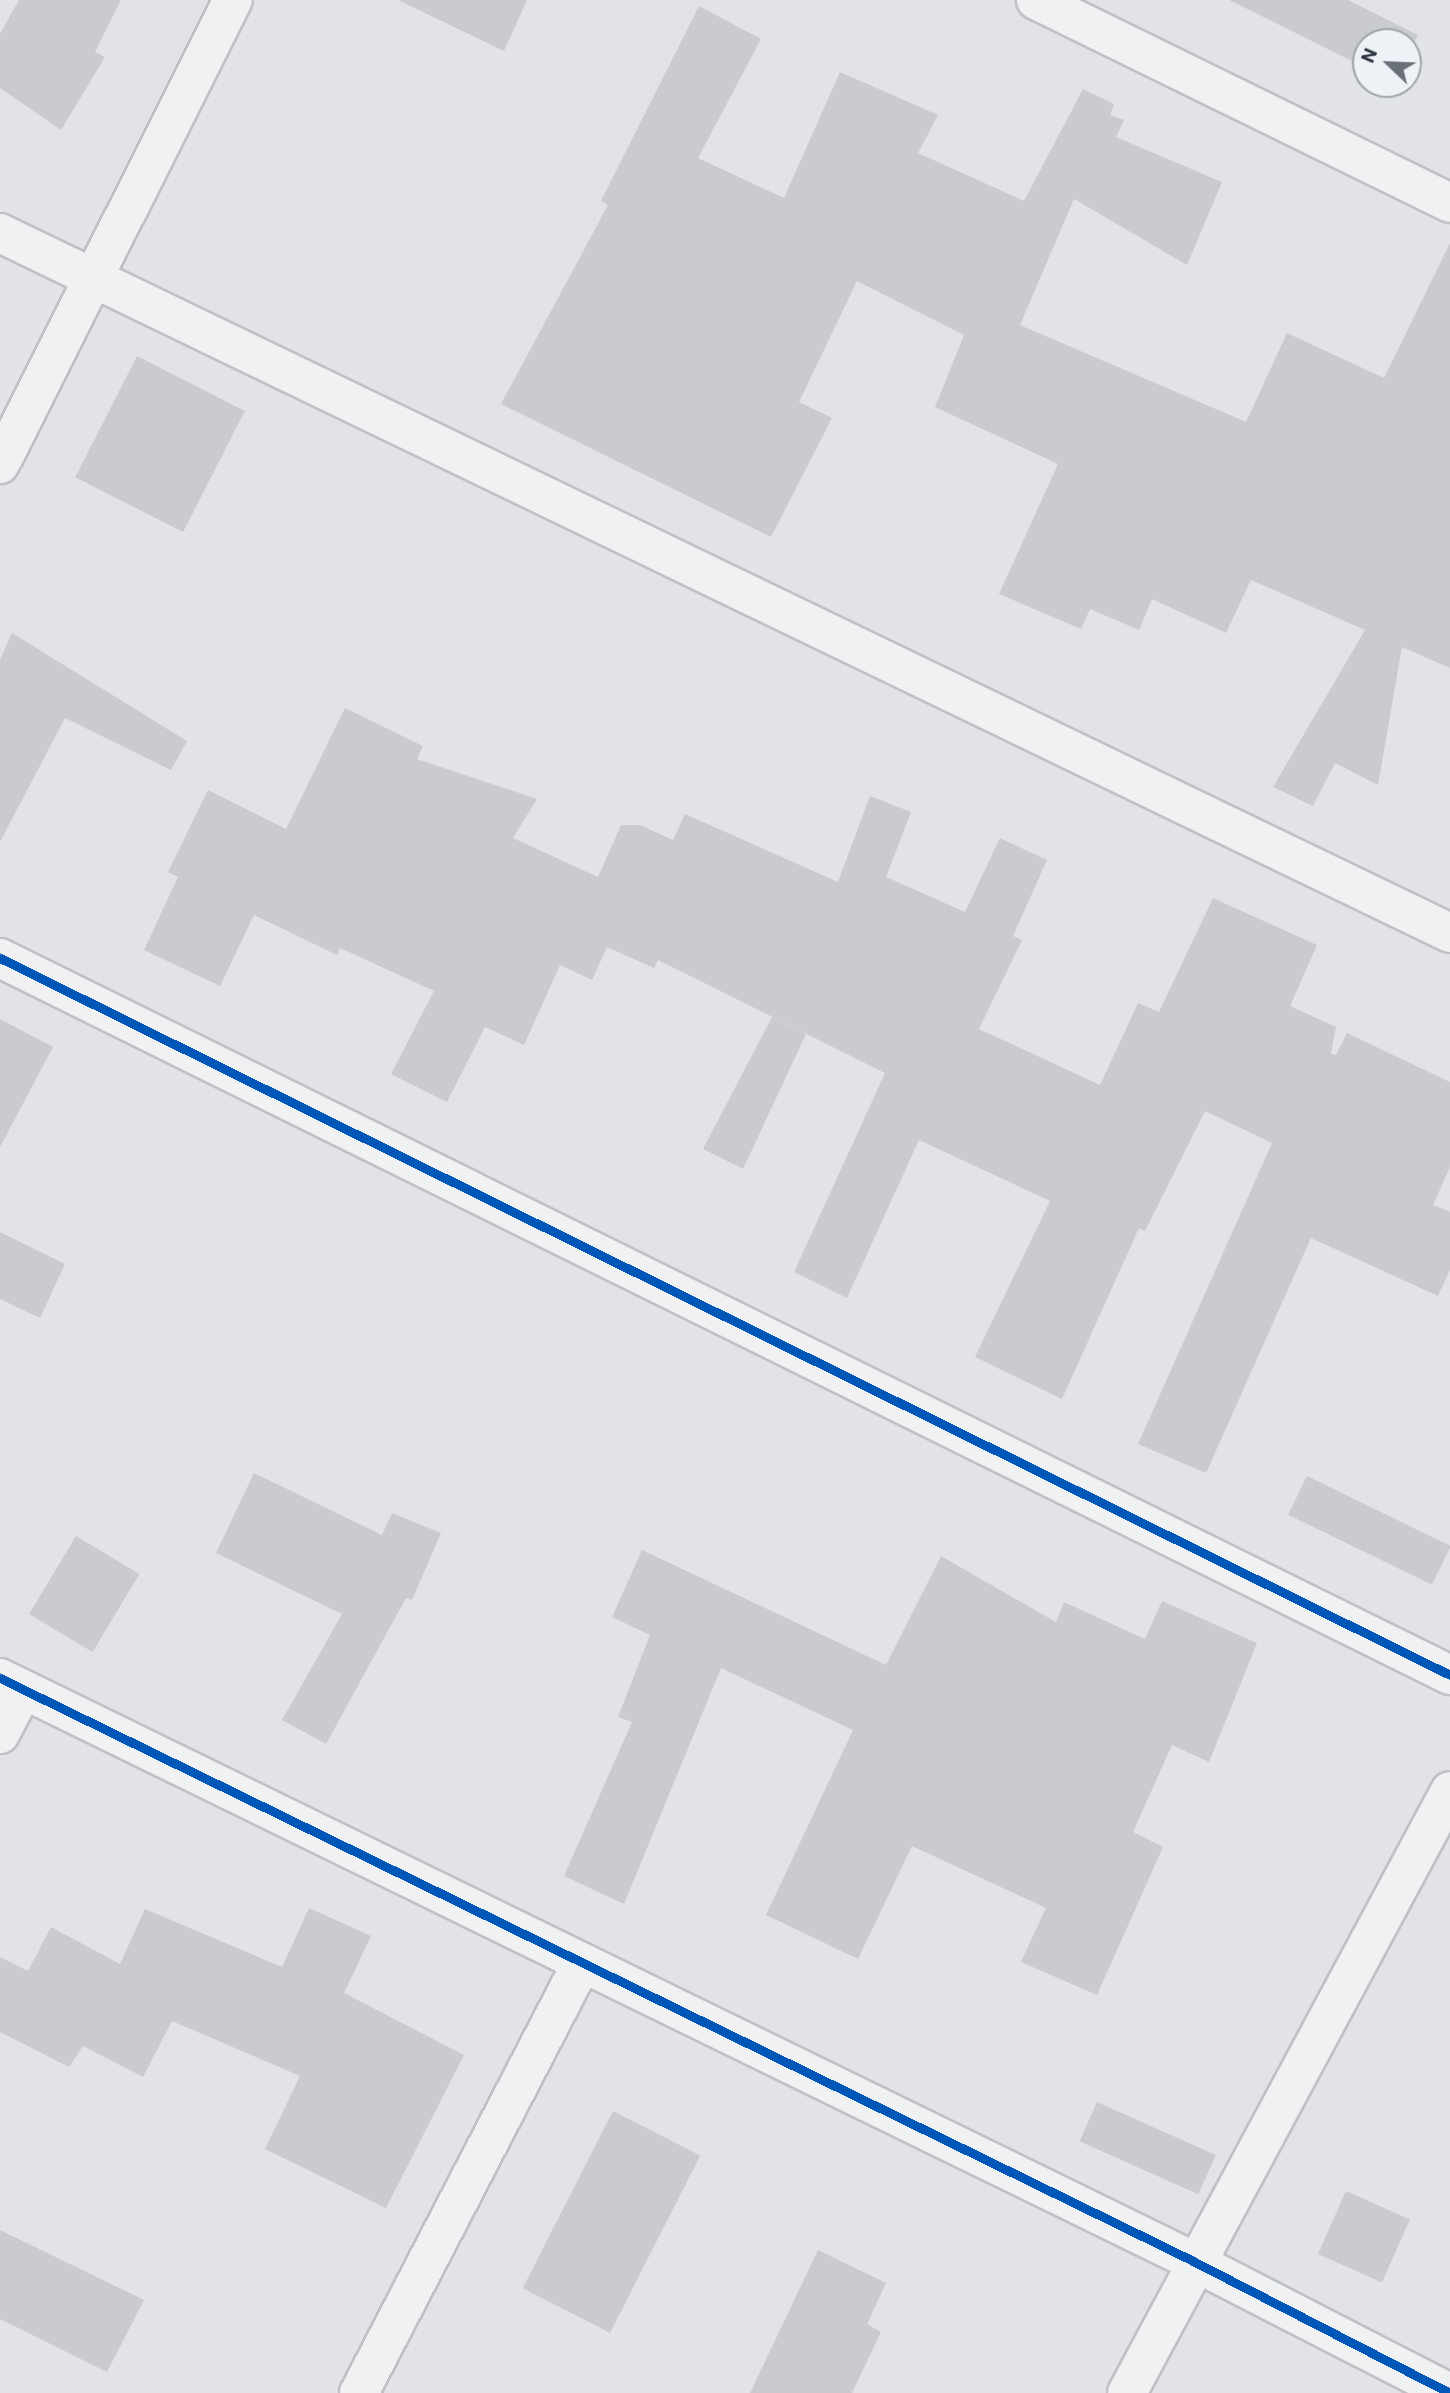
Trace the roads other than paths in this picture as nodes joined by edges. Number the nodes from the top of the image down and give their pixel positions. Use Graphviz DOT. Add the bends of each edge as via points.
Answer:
graph roads {
  1 [pos="233,0"];
  2 [pos="1036,0"];
  3 [pos="1450,203"];
  4 [pos="0,233"];
  5 [pos="92,280"];
  6 [pos="0,464"];
  7 [pos="1450,933"];
  8 [pos="0,958"];
  9 [pos="1450,1675"];
  10 [pos="12,1684"];
  11 [pos="0,1734"];
  12 [pos="1450,1791"];
  13 [pos="582,1963"];
  14 [pos="1193,2261"];
  15 [pos="359,2393"];
  16 [pos="1127,2393"];
  17 [pos="1450,2393"];
  1 -- 5 [label="street"];
  2 -- 3 [label="street"];
  4 -- 5 [label="street"];
  5 -- 6 [label="street"];
  5 -- 7 [label="street"];
  8 -- 9 [label="street"];
  10 -- 11 [label="street"];
  10 -- 13 [label="street"];
  12 -- 14 [label="street"];
  13 -- 14 [label="street"];
  13 -- 15 [label="street"];
  14 -- 16 [label="street"];
  14 -- 17 [label="street"];
}
